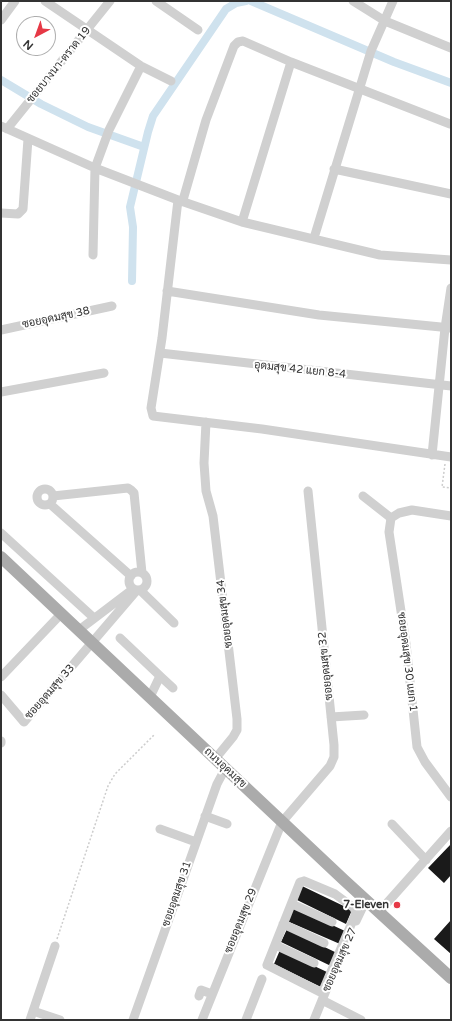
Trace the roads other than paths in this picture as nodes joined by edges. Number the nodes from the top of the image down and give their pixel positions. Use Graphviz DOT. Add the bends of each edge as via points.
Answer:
graph roads {
  1 [pos="15,1"];
  2 [pos="44,1"];
  3 [pos="110,1"];
  4 [pos="156,1"];
  5 [pos="352,1"];
  6 [pos="393,1"];
  7 [pos="1,20"];
  8 [pos="385,21"];
  9 [pos="88,29"];
  10 [pos="198,30"];
  11 [pos="451,48"];
  12 [pos="291,62"];
  13 [pos="141,66"];
  14 [pos="171,81"];
  15 [pos="359,89"];
  16 [pos="450,124"];
  17 [pos="3,129"];
  18 [pos="28,139"];
  19 [pos="95,168"];
  20 [pos="334,169"];
  21 [pos="451,194"];
  22 [pos="180,200"];
  23 [pos="1,213"];
  24 [pos="242,222"];
  25 [pos="314,238"];
  26 [pos="93,255"];
  27 [pos="451,260"];
  28 [pos="451,288"];
  29 [pos="167,291"];
  30 [pos="112,306"];
  31 [pos="448,328"];
  32 [pos="1,330"];
  33 [pos="160,353"];
  34 [pos="104,373"];
  35 [pos="441,385"];
  36 [pos="451,386"];
  37 [pos="1,392"];
  38 [pos="206,422"];
  39 [pos="432,455"];
  40 [pos="448,457"];
  41 [pos="308,491"];
  42 [pos="363,496"];
  43 [pos="451,516"];
  44 [pos="391,518"];
  45 [pos="1,533"];
  46 [pos="2,560"];
  47 [pos="142,573"];
  48 [pos="131,576"];
  49 [pos="136,590"];
  50 [pos="61,614"];
  51 [pos="94,618"];
  52 [pos="174,623"];
  53 [pos="79,630"];
  54 [pos="120,638"];
  55 [pos="92,643"];
  56 [pos="160,676"];
  57 [pos="1,677"];
  58 [pos="173,688"];
  59 [pos="1,695"];
  60 [pos="150,697"];
  61 [pos="364,716"];
  62 [pos="331,717"];
  63 [pos="215,759"];
  64 [pos="225,769"];
  65 [pos="451,797"];
  66 [pos="205,816"];
  67 [pos="282,822"];
  68 [pos="227,824"];
  69 [pos="392,824"];
  70 [pos="160,829"];
  71 [pos="451,831"];
  72 [pos="196,842"];
  73 [pos="426,860"];
  74 [pos="344,880"];
  75 [pos="335,894"];
  76 [pos="366,900"];
  77 [pos="292,904"];
  78 [pos="379,912"];
  79 [pos="332,922"];
  80 [pos="283,924"];
  81 [pos="324,943"];
  82 [pos="275,945"];
  83 [pos="55,946"];
  84 [pos="314,963"];
  85 [pos="451,978"];
  86 [pos="262,979"];
  87 [pos="212,994"];
  88 [pos="199,996"];
  89 [pos="322,1000"];
  90 [pos="32,1011"];
  91 [pos="30,1020"];
  92 [pos="60,1020"];
  93 [pos="133,1020"];
  94 [pos="202,1020"];
  95 [pos="246,1020"];
  96 [pos="314,1020"];
  97 [pos="361,1020"];
  1 -- 7 [label="street"];
  2 -- 9 [label="street"];
  3 -- 9 [label="street, ซอยบางนา-ตราด 19"];
  4 -- 10 [label="street"];
  5 -- 8 [label="street"];
  6 -- 8 [label="street"];
  8 -- 11 [label="street"];
  8 -- 15 [label="street" via="371,51"];
  9 -- 13 [label="street"];
  9 -- 17 [label="street, ซอยบางนา-ตราด 19" via="33,98"];
  12 -- 15 [label="street"];
  12 -- 22 [label="street" via="243,41 234,46"];
  12 -- 24 [label="street"];
  13 -- 14 [label="street"];
  13 -- 19 [label="street" via="107,135"];
  15 -- 16 [label="street"];
  15 -- 20 [label="street"];
  17 -- 18 [label="street"];
  18 -- 19 [label="street"];
  18 -- 23 [label="street" via="23,209 18,214"];
  19 -- 22 [label="street"];
  19 -- 26 [label="street"];
  20 -- 21 [label="street"];
  20 -- 25 [label="street"];
  22 -- 24 [label="street"];
  22 -- 29 [label="street"];
  24 -- 25 [label="street"];
  25 -- 27 [label="street" via="380,255"];
  28 -- 31 [label="street"];
  29 -- 31 [label="street" via="319,315"];
  29 -- 33 [label="street"];
  30 -- 32 [label="street, ซอยอุดมสุข 38"];
  31 -- 35 [label="street"];
  33 -- 35 [label="street, อุดมสุข 42 แยก 8-4"];
  33 -- 38 [label="street" via="151,408 153,416"];
  34 -- 37 [label="street"];
  35 -- 36 [label="street, อุดมสุข 42 แยก 8-4"];
  35 -- 39 [label="street"];
  38 -- 39 [label="street"];
  38 -- 63 [label="street, ซอยอุดมสุข 34" via="206,491 213,516 238,719 233,737"];
  39 -- 40 [label="street"];
  41 -- 62 [label="street, ซอยอุดมสุข 32"];
  42 -- 44 [label="street"];
  43 -- 44 [label="street" via="412,510"];
  44 -- 65 [label="street, ซอยอุดมสุข 30 แยก 1" via="389,532 418,747 425,762"];
  45 -- 51 [label="street"];
  46 -- 50 [label="main road, ถนนอุดมสุข"];
  47 -- 48 [label="street" via="136,572"];
  47 -- 48 [label="street" via="134,493 131,490 128,488 52,500"];
  47 -- 49 [label="street" via="147,584"];
  48 -- 49 [label="street" via="129,584"];
  49 -- 51 [label="street"];
  49 -- 52 [label="street"];
  49 -- 55 [label="street"];
  50 -- 53 [label="main road, ถนนอุดมสุข"];
  50 -- 57 [label="street"];
  51 -- 53 [label="street"];
  53 -- 55 [label="main road, ถนนอุดมสุข"];
  54 -- 56 [label="street"];
  55 -- 59 [label="street, ซอยอุดมสุข 33" via="24,722"];
  55 -- 60 [label="main road, ถนนอุดมสุข"];
  56 -- 58 [label="street"];
  56 -- 60 [label="street"];
  60 -- 63 [label="main road, ถนนอุดมสุข"];
  61 -- 62 [label="street"];
  62 -- 67 [label="street, ซอยอุดมสุข 32" via="334,746 332,761"];
  63 -- 64 [label="main road, ถนนอุดมสุข"];
  64 -- 66 [label="street, ซอยอุดมสุข 31"];
  64 -- 67 [label="main road, ถนนอุดมสุข"];
  66 -- 68 [label="street"];
  66 -- 72 [label="street, ซอยอุดมสุข 31"];
  67 -- 74 [label="main road, ถนนอุดมสุข"];
  67 -- 87 [label="street, ซอยอุดมสุข 29"];
  69 -- 73 [label="street"];
  70 -- 72 [label="street"];
  71 -- 73 [label="street"];
  72 -- 93 [label="street, ซอยอุดมสุข 31"];
  73 -- 78 [label="street"];
  74 -- 75 [label="street"];
  74 -- 76 [label="main road, ถนนอุดมสุข"];
  75 -- 77 [label="street" via="304,881 300,882"];
  75 -- 82 [label="street" via="356,913 323,992 268,967"];
  76 -- 78 [label="main road, ถนนอุดมสุข"];
  76 -- 89 [label="street, ซอยอุดมสุข 27"];
  77 -- 79 [label="street"];
  77 -- 80 [label="street"];
  78 -- 85 [label="main road, ถนนอุดมสุข"];
  80 -- 81 [label="street"];
  80 -- 82 [label="street"];
  82 -- 84 [label="street"];
  83 -- 90 [label="street"];
  86 -- 95 [label="street"];
  87 -- 88 [label="street" via="201,990"];
  87 -- 94 [label="street, ซอยอุดมสุข 29"];
  89 -- 96 [label="street, ซอยอุดมสุข 27"];
  89 -- 97 [label="street"];
  90 -- 91 [label="street"];
  90 -- 92 [label="street"];
}
